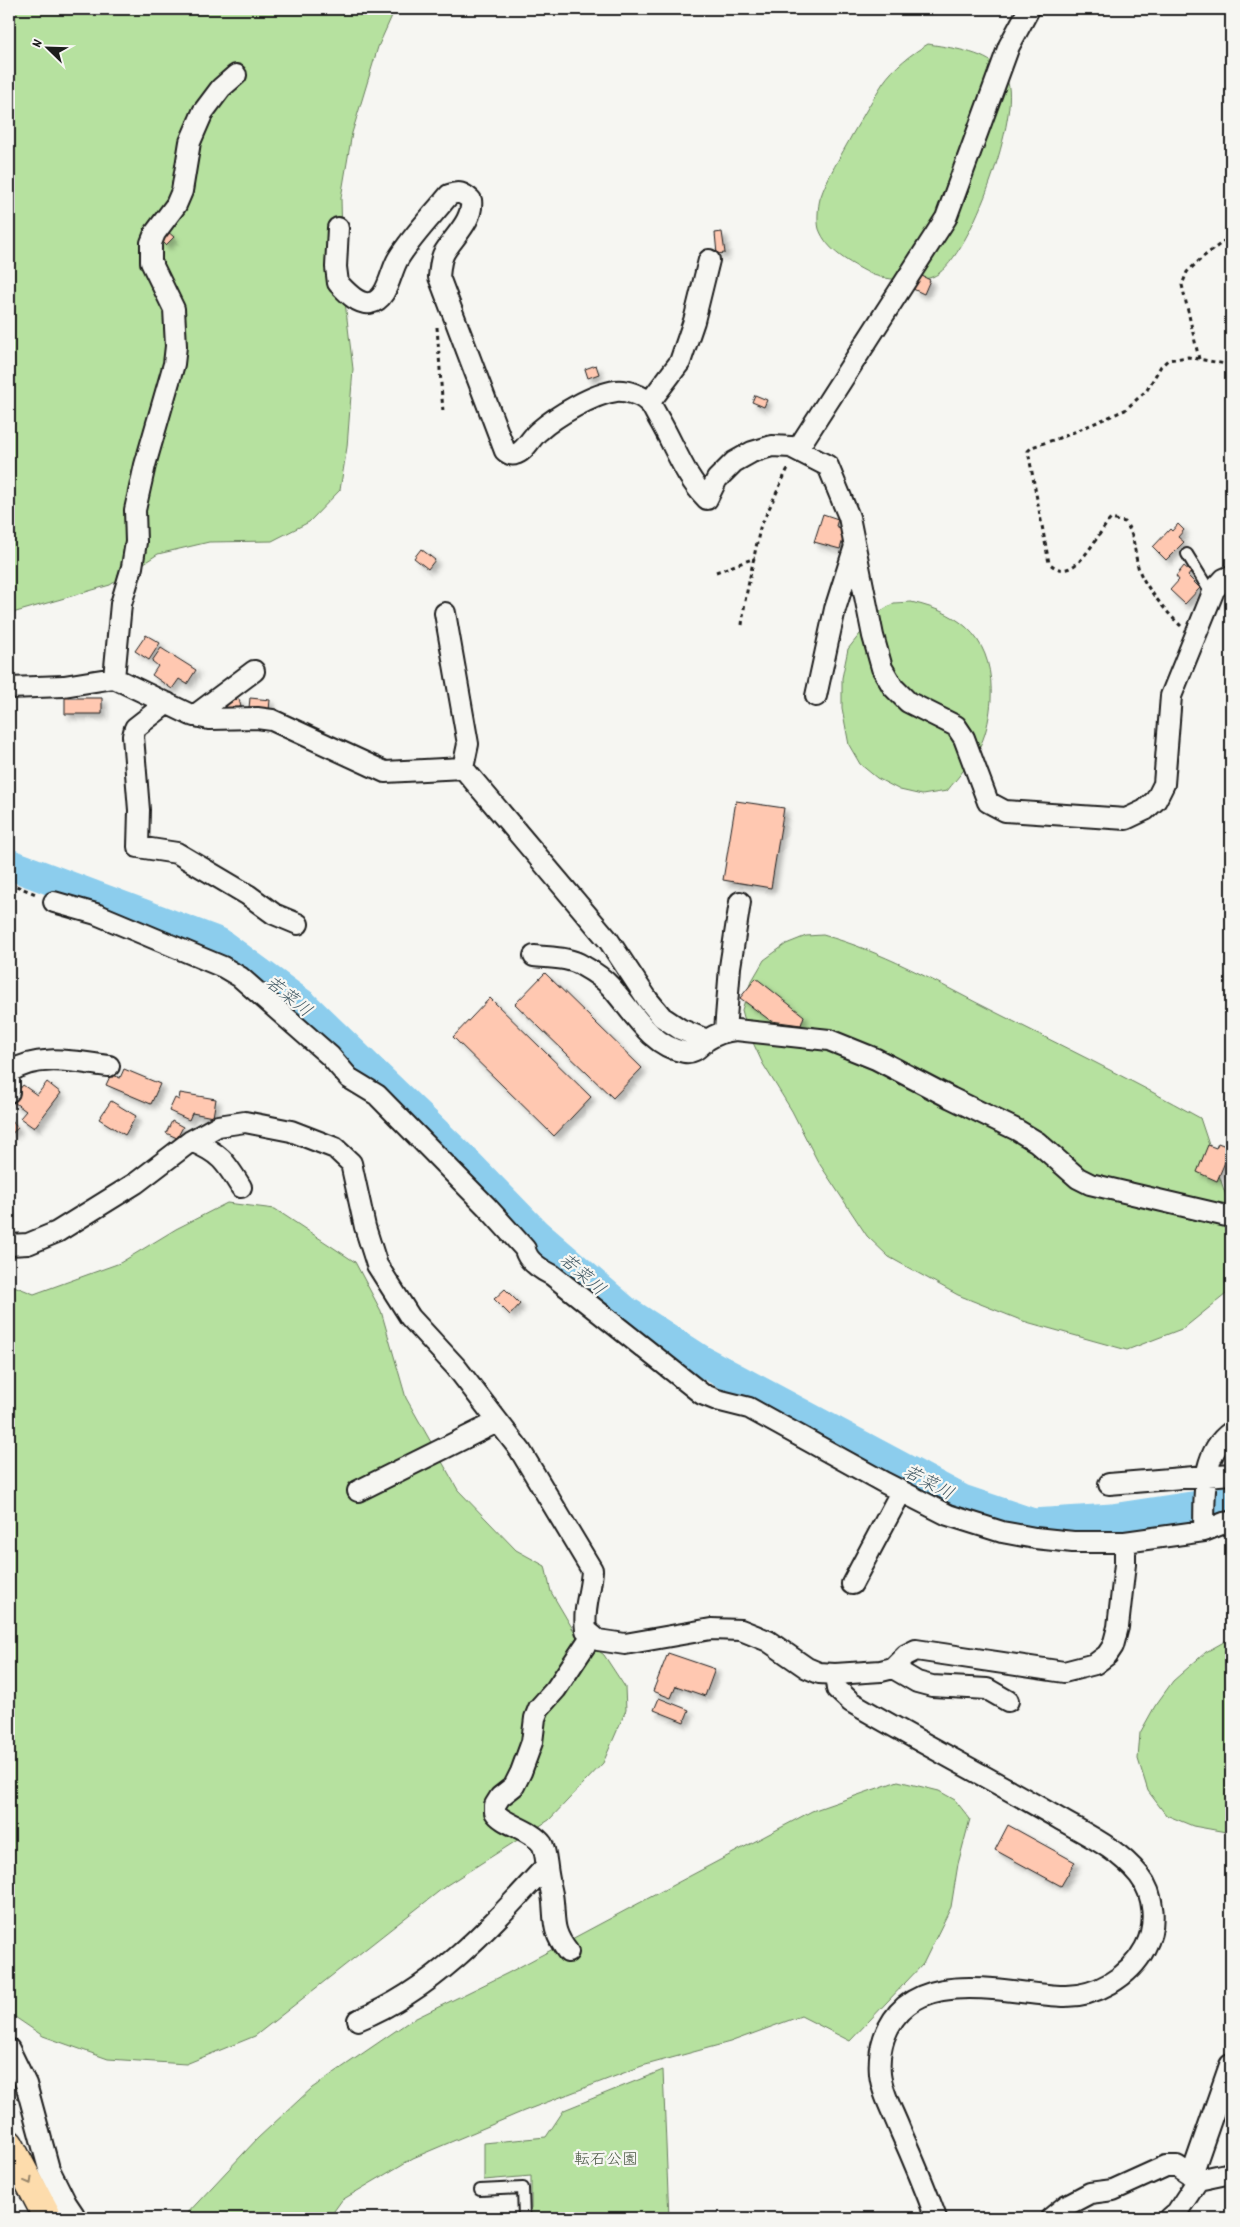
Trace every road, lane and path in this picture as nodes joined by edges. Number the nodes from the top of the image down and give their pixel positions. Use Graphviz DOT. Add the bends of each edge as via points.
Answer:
graph roads {
  1 [pos="1029,9"];
  2 [pos="236,75"];
  3 [pos="338,228"];
  4 [pos="1231,236"];
  5 [pos="709,260"];
  6 [pos="437,325"];
  7 [pos="1199,360"];
  8 [pos="1231,365"];
  9 [pos="649,402"];
  10 [pos="443,412"];
  11 [pos="797,450"];
  12 [pos="856,546"];
  13 [pos="1187,554"];
  14 [pos="755,558"];
  15 [pos="716,572"];
  16 [pos="1231,576"];
  17 [pos="1212,595"];
  18 [pos="445,614"];
  19 [pos="742,625"];
  20 [pos="1195,637"];
  21 [pos="254,672"];
  22 [pos="114,678"];
  23 [pos="9,688"];
  24 [pos="816,696"];
  25 [pos="167,703"];
  26 [pos="194,716"];
  27 [pos="463,768"];
  28 [pos="9,883"];
  29 [pos="54,902"];
  30 [pos="740,902"];
  31 [pos="298,924"];
  32 [pos="534,956"];
  33 [pos="725,1031"];
  34 [pos="707,1040"];
  35 [pos="109,1066"];
  36 [pos="9,1072"];
  37 [pos="9,1077"];
  38 [pos="9,1092"];
  39 [pos="191,1141"];
  40 [pos="241,1186"];
  41 [pos="1231,1217"];
  42 [pos="9,1245"];
  43 [pos="497,1422"];
  44 [pos="1231,1432"];
  45 [pos="1231,1474"];
  46 [pos="1206,1480"];
  47 [pos="1109,1484"];
  48 [pos="358,1491"];
  49 [pos="901,1492"];
  50 [pos="1231,1522"];
  51 [pos="1204,1528"];
  52 [pos="1125,1542"];
  53 [pos="852,1584"];
  54 [pos="592,1635"];
  55 [pos="893,1668"];
  56 [pos="835,1674"];
  57 [pos="1008,1701"];
  58 [pos="546,1866"];
  59 [pos="568,1952"];
  60 [pos="358,2020"];
  61 [pos="9,2049"];
  62 [pos="1230,2065"];
  63 [pos="9,2144"];
  64 [pos="1231,2173"];
  65 [pos="1195,2177"];
  66 [pos="480,2190"];
  67 [pos="74,2214"];
  68 [pos="48,2218"];
  69 [pos="524,2218"];
  70 [pos="936,2218"];
  71 [pos="1051,2218"];
  72 [pos="1170,2218"];
  1 -- 11 [label="street" via="1009,46 946,218"];
  2 -- 22 [label="street" via="221,88 203,112 190,142 182,191 151,242 151,262 174,308 176,346 135,510 136,542 121,604"];
  3 -- 9 [label="street" via="338,284 357,300 372,303 382,296 398,259 449,195 456,192 471,200 469,216 443,255 439,277 505,450 511,455 523,449 553,420 590,400 617,390 638,395"];
  4 -- 7 [label="path" via="1203,256 1187,272 1182,285"];
  5 -- 9 [label="street" via="680,362"];
  6 -- 10 [label="path"];
  7 -- 8 [label="path"];
  7 -- 20 [label="path" via="1188,357 1168,360 1147,390 1125,410 1065,436 1032,446 1028,451 1049,563 1062,570 1071,569 1105,525 1111,520 1126,522 1145,581 1179,624"];
  9 -- 11 [label="street" via="684,468 707,499 717,479 746,455 772,446"];
  11 -- 12 [label="street" via="828,466 850,517"];
  11 -- 14 [label="path" via="760,528"];
  12 -- 20 [label="street" via="872,636 882,668 893,687 908,702 956,726 964,738 988,802 1005,811 1126,819 1145,810 1156,800 1164,784 1170,696"];
  12 -- 24 [label="street" via="835,610"];
  13 -- 17 [label="lane"];
  14 -- 15 [label="path"];
  14 -- 19 [label="path"];
  16 -- 17 [label="street" via="1224,579"];
  17 -- 20 [label="street"];
  18 -- 27 [label="street" via="468,744"];
  21 -- 26 [label="street"];
  22 -- 23 [label="street" via="64,686"];
  22 -- 25 [label="street"];
  25 -- 26 [label="street"];
  25 -- 31 [label="street" via="135,728 133,736 139,810 138,847 177,853 274,914"];
  26 -- 27 [label="street" via="272,720 386,772"];
  27 -- 34 [label="street" via="609,941 662,1017"];
  28 -- 29 [label="path"];
  29 -- 49 [label="street" via="96,914 240,977 330,1056 349,1078 376,1096 487,1207 535,1264 702,1394 749,1408"];
  30 -- 33 [label="street"];
  32 -- 34 [label="street" via="566,959 582,965 609,985 641,1025 664,1044 685,1053 696,1051"];
  33 -- 34 [label="street"];
  33 -- 41 [label="street" via="829,1040 876,1059 1017,1130 1090,1184"];
  35 -- 36 [label="street" via="49,1060 20,1065"];
  37 -- 38 [label="street"];
  39 -- 40 [label="street" via="210,1148 224,1160"];
  39 -- 42 [label="street" via="136,1183 57,1232 28,1244"];
  39 -- 43 [label="street" via="218,1126 245,1122 291,1131 335,1148 351,1163 377,1265 410,1317 456,1367"];
  43 -- 48 [label="street"];
  43 -- 54 [label="street" via="520,1450 592,1570 584,1613 586,1630"];
  44 -- 46 [label="street" via="1216,1448"];
  45 -- 46 [label="street"];
  46 -- 47 [label="street"];
  46 -- 51 [label="street"];
  49 -- 52 [label="street" via="948,1515 1002,1532 1073,1542"];
  49 -- 53 [label="street"];
  50 -- 51 [label="street"];
  51 -- 52 [label="street"];
  52 -- 55 [label="street" via="1118,1627 1113,1646 1095,1664 1064,1672 916,1650"];
  54 -- 56 [label="street" via="598,1640 625,1644 711,1629 741,1630 768,1641 808,1668"];
  54 -- 58 [label="street" via="556,1689 539,1708 521,1772 514,1786 500,1797 495,1806 499,1817 519,1826 542,1845"];
  55 -- 56 [label="street"];
  55 -- 57 [label="street" via="917,1682 987,1689"];
  56 -- 70 [label="street" via="837,1688 851,1702 1115,1851 1140,1876 1153,1912 1151,1932 1136,1961 1114,1982 1093,1991 1064,1996 990,1988 941,1990 918,1998 901,2010 885,2036 880,2054 880,2076"];
  58 -- 59 [label="street" via="557,1934"];
  58 -- 60 [label="street" via="484,1934 448,1967 379,2012"];
  61 -- 67 [label="street" via="26,2084 49,2169"];
  62 -- 65 [label="street"];
  63 -- 68 [label="highway, one-way"];
  64 -- 65 [label="street"];
  65 -- 71 [label="street" via="1178,2166 1166,2166 1113,2190 1090,2193"];
  65 -- 72 [label="street" via="1177,2212"];
  66 -- 69 [label="lane" via="523,2188"];
}
